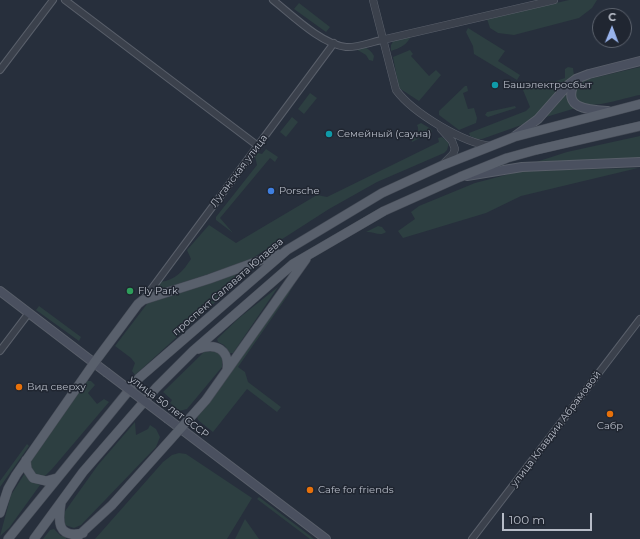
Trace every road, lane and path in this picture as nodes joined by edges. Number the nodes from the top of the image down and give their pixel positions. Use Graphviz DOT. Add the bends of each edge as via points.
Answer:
graph roads {
  1 [pos="53,0"];
  2 [pos="65,0"];
  3 [pos="273,0"];
  4 [pos="373,0"];
  5 [pos="554,0"];
  6 [pos="382,40"];
  7 [pos="334,43"];
  8 [pos="640,61"];
  9 [pos="0,70"];
  10 [pos="576,79"];
  11 [pos="640,104"];
  12 [pos="612,111"];
  13 [pos="435,123"];
  14 [pos="640,126"];
  15 [pos="514,137"];
  16 [pos="258,146"];
  17 [pos="492,146"];
  18 [pos="640,162"];
  19 [pos="443,165"];
  20 [pos="460,177"];
  21 [pos="287,250"];
  22 [pos="310,254"];
  23 [pos="0,291"];
  24 [pos="144,300"];
  25 [pos="28,314"];
  26 [pos="640,319"];
  27 [pos="0,351"];
  28 [pos="193,351"];
  29 [pos="94,363"];
  30 [pos="227,370"];
  31 [pos="181,430"];
  32 [pos="26,460"];
  33 [pos="56,478"];
  34 [pos="62,500"];
  35 [pos="0,513"];
  36 [pos="84,532"];
  37 [pos="8,539"];
  38 [pos="34,539"];
  39 [pos="75,539"];
  40 [pos="326,539"];
  41 [pos="472,539"];
  1 -- 9 [label="street"];
  2 -- 16 [label="street"];
  3 -- 7 [label="street" via="320,36"];
  4 -- 6 [label="street"];
  5 -- 6 [label="street"];
  6 -- 7 [label="street" via="347,47"];
  6 -- 13 [label="street" via="396,90 401,97"];
  7 -- 16 [label="street, Луганская улица"];
  8 -- 10 [label="main road"];
  10 -- 12 [label="main road" via="571,95 576,105 581,108"];
  10 -- 15 [label="main road" via="538,119"];
  11 -- 12 [label="main road, проспект Салавата Юлаева"];
  12 -- 15 [label="main road, проспект Салавата Юлаева"];
  13 -- 17 [label="street" via="479,144"];
  13 -- 19 [label="street" via="450,138 455,149"];
  14 -- 20 [label="main road" via="507,158"];
  15 -- 17 [label="main road, проспект Салавата Юлаева"];
  16 -- 24 [label="street, Луганская улица"];
  17 -- 19 [label="main road, проспект Салавата Юлаева"];
  18 -- 20 [label="main road" via="522,167"];
  19 -- 21 [label="main road, проспект Салавата Юлаева" via="382,193"];
  20 -- 22 [label="main road" via="384,211"];
  21 -- 24 [label="main road" via="251,265"];
  21 -- 33 [label="main road, проспект Салавата Юлаева" via="139,378"];
  22 -- 28 [label="main road" via="274,279"];
  22 -- 30 [label="main road"];
  23 -- 25 [label="main road, улица 50 лет СССР"];
  24 -- 29 [label="main road" via="134,309"];
  25 -- 27 [label="street"];
  25 -- 29 [label="main road, улица 50 лет СССР"];
  26 -- 41 [label="street, улица Клавдии Абрамовой"];
  28 -- 30 [label="main road" via="209,346 219,348 226,354"];
  28 -- 34 [label="main road" via="130,416"];
  29 -- 31 [label="main road, улица 50 лет СССР, bridge"];
  29 -- 32 [label="main road"];
  30 -- 31 [label="main road"];
  31 -- 36 [label="main road"];
  31 -- 40 [label="main road, улица 50 лет СССР"];
  32 -- 33 [label="main road" via="27,469 33,478 46,481"];
  32 -- 35 [label="main road" via="8,489"];
  33 -- 37 [label="main road, проспект Салавата Юлаева"];
  34 -- 36 [label="main road" via="59,521 62,529 71,534"];
  34 -- 38 [label="main road"];
  36 -- 39 [label="main road"];
}
